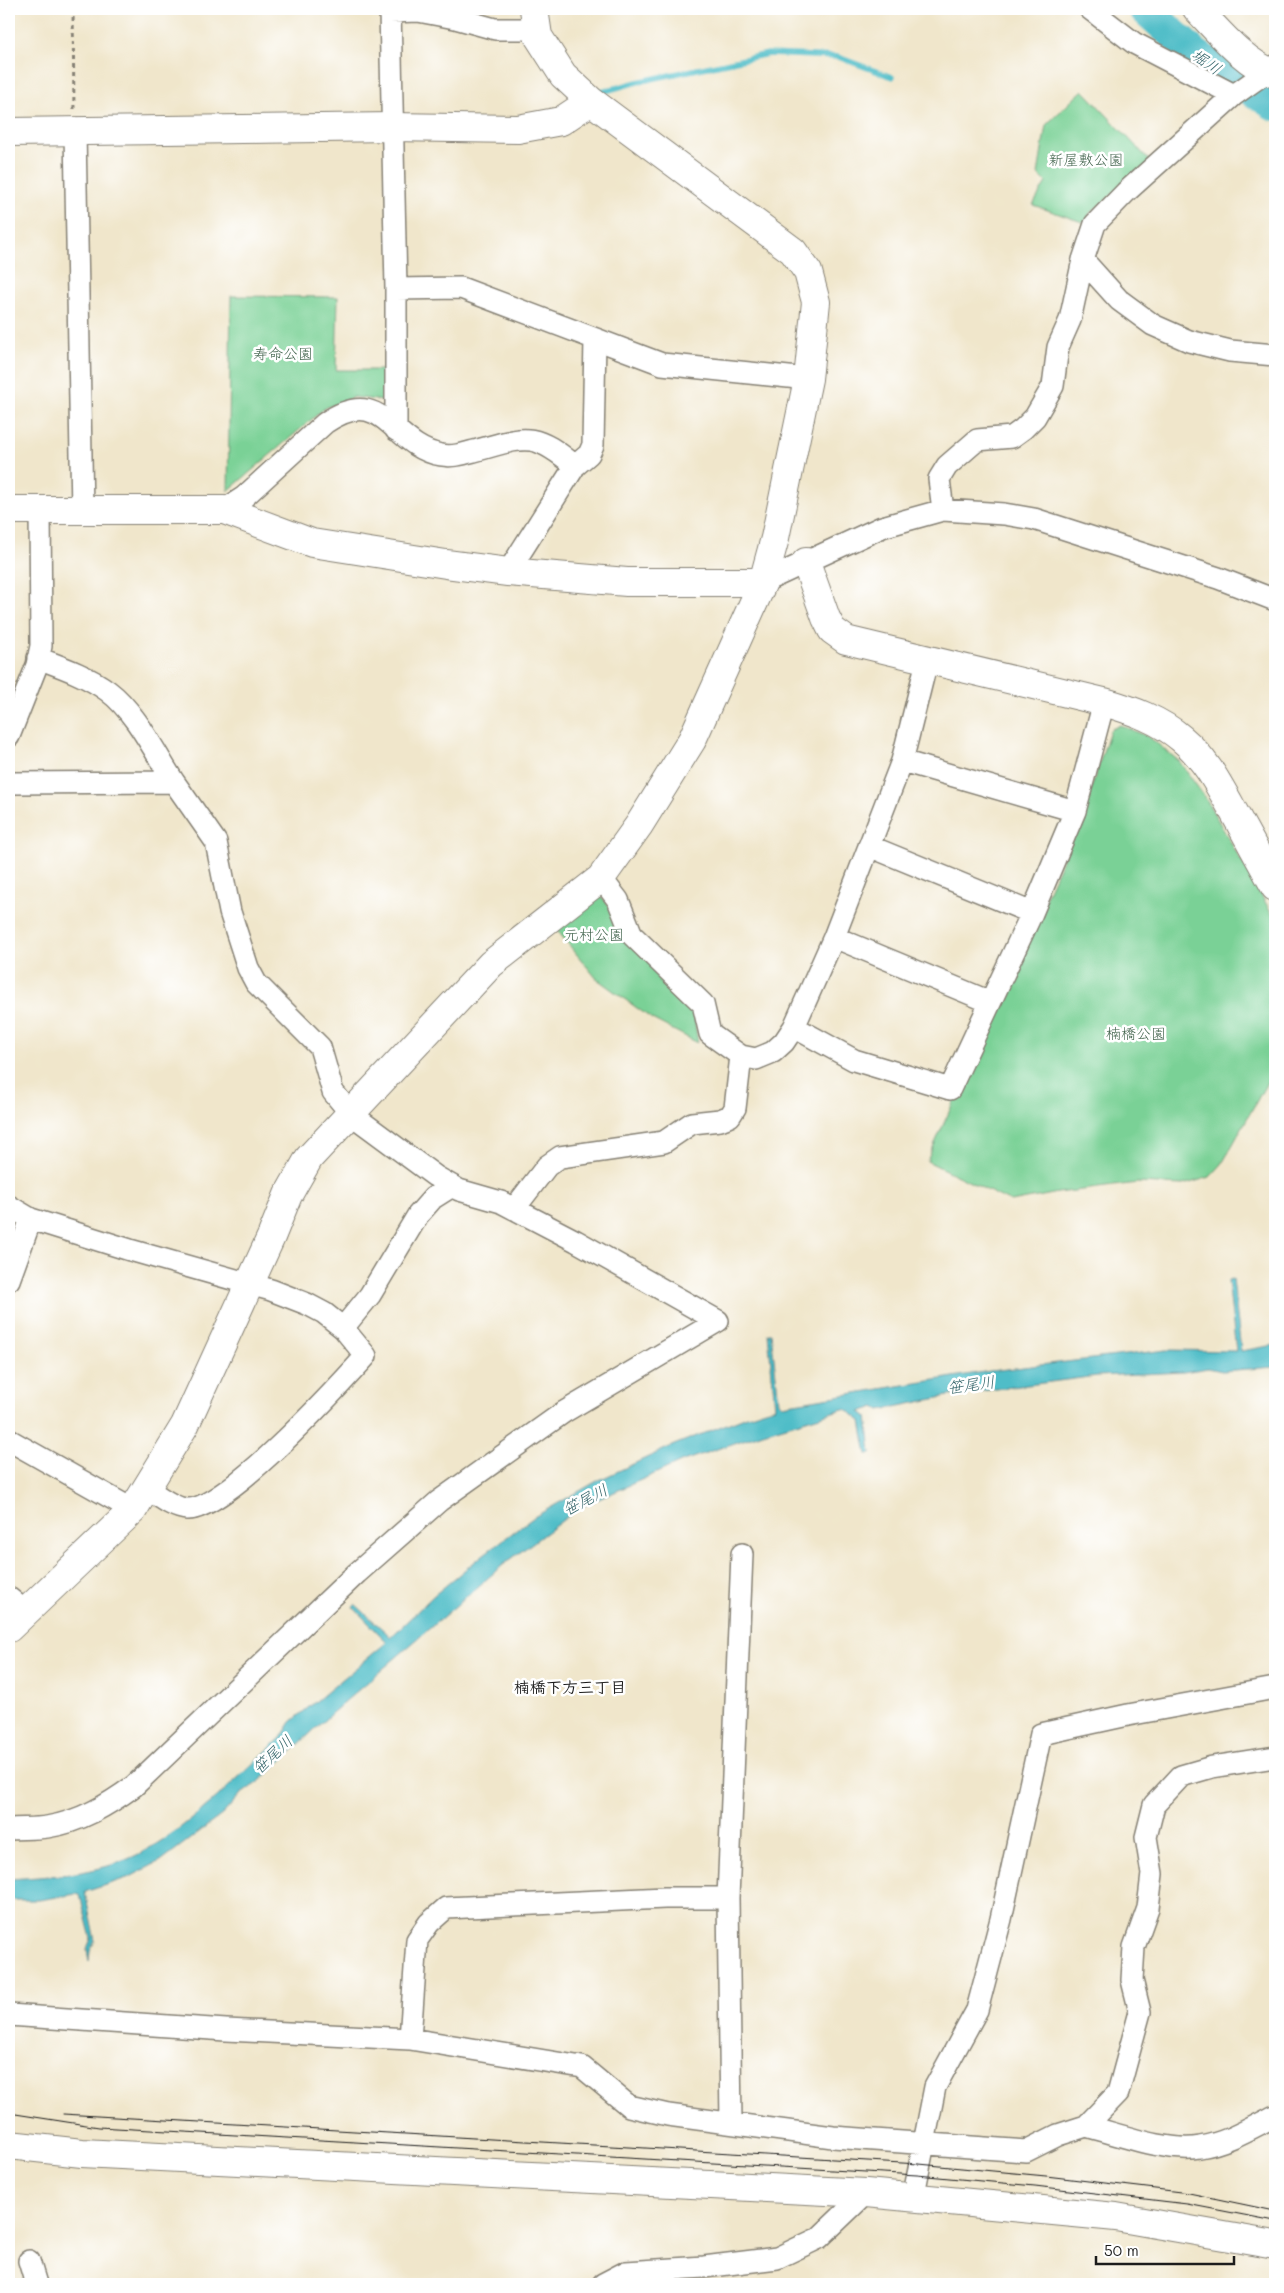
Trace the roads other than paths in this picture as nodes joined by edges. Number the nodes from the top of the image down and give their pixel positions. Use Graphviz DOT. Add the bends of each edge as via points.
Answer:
graph roads {
  1 [pos="1090,9"];
  2 [pos="1197,9"];
  3 [pos="390,10"];
  4 [pos="536,19"];
  5 [pos="1258,79"];
  6 [pos="592,101"];
  7 [pos="392,120"];
  8 [pos="75,124"];
  9 [pos="9,132"];
  10 [pos="1084,260"];
  11 [pos="396,289"];
  12 [pos="595,339"];
  13 [pos="1275,355"];
  14 [pos="808,379"];
  15 [pos="396,430"];
  16 [pos="575,466"];
  17 [pos="40,509"];
  18 [pos="9,510"];
  19 [pos="82,510"];
  20 [pos="224,510"];
  21 [pos="943,510"];
  22 [pos="806,562"];
  23 [pos="508,572"];
  24 [pos="763,582"];
  25 [pos="1275,600"];
  26 [pos="38,658"];
  27 [pos="928,661"];
  28 [pos="1104,702"];
  29 [pos="9,736"];
  30 [pos="902,761"];
  31 [pos="174,782"];
  32 [pos="9,783"];
  33 [pos="1075,811"];
  34 [pos="869,846"];
  35 [pos="601,878"];
  36 [pos="1275,887"];
  37 [pos="1032,913"];
  38 [pos="834,937"];
  39 [pos="990,1002"];
  40 [pos="794,1027"];
  41 [pos="741,1056"];
  42 [pos="351,1114"];
  43 [pos="452,1186"];
  44 [pos="9,1206"];
  45 [pos="514,1209"];
  46 [pos="30,1219"];
  47 [pos="9,1280"];
  48 [pos="249,1285"];
  49 [pos="342,1328"];
  50 [pos="9,1440"];
  51 [pos="139,1499"];
  52 [pos="742,1554"];
  53 [pos="14,1613"];
  54 [pos="1275,1688"];
  55 [pos="1275,1757"];
  56 [pos="9,1829"];
  57 [pos="728,1898"];
  58 [pos="9,2015"];
  59 [pos="410,2039"];
  60 [pos="1275,2116"];
  61 [pos="731,2123"];
  62 [pos="1086,2126"];
  63 [pos="923,2142"];
  64 [pos="9,2145"];
  65 [pos="866,2194"];
  66 [pos="913,2198"];
  67 [pos="1275,2245"];
  68 [pos="29,2261"];
  69 [pos="36,2284"];
  70 [pos="603,2284"];
  1 -- 5 [label="street" via="1134,43"];
  2 -- 5 [label="street"];
  3 -- 4 [label="street" via="418,11 495,29"];
  3 -- 7 [label="street"];
  4 -- 6 [label="street" via="538,36 563,75"];
  5 -- 10 [label="street" via="1102,215 1095,224"];
  6 -- 7 [label="street" via="560,121 518,129"];
  6 -- 14 [label="street" via="793,251 808,272 816,302"];
  7 -- 8 [label="street"];
  7 -- 11 [label="street"];
  8 -- 9 [label="street"];
  8 -- 19 [label="street"];
  10 -- 13 [label="street" via="1119,300 1153,325 1189,341 1230,351"];
  10 -- 21 [label="street" via="1070,320 1058,347 1053,386 1023,429 1012,436 977,440 946,466 940,479"];
  11 -- 12 [label="street" via="461,288"];
  11 -- 15 [label="street"];
  12 -- 14 [label="street" via="662,364"];
  12 -- 16 [label="street" via="593,445 589,454"];
  14 -- 24 [label="street"];
  15 -- 16 [label="street" via="418,446 439,455 456,456 521,439 537,440 554,448"];
  15 -- 20 [label="street" via="380,414 369,411 354,408 337,415"];
  16 -- 23 [label="street"];
  17 -- 18 [label="street"];
  17 -- 19 [label="street"];
  17 -- 26 [label="street" via="41,646"];
  19 -- 20 [label="street"];
  20 -- 23 [label="street" via="312,543"];
  21 -- 22 [label="street" via="882,527"];
  21 -- 25 [label="street" via="1034,519 1218,578"];
  22 -- 24 [label="street"];
  22 -- 27 [label="street" via="832,630 846,640"];
  23 -- 24 [label="street" via="626,582"];
  24 -- 35 [label="street" via="692,740 639,826"];
  26 -- 29 [label="street"];
  26 -- 31 [label="street" via="89,679 109,692 128,710"];
  27 -- 28 [label="street"];
  27 -- 30 [label="street"];
  28 -- 33 [label="street"];
  28 -- 36 [label="street" via="1165,726 1199,755"];
  30 -- 33 [label="street"];
  30 -- 34 [label="street"];
  31 -- 32 [label="street"];
  31 -- 42 [label="street" via="216,842 230,912 248,968 256,983 320,1047 333,1092"];
  33 -- 37 [label="street"];
  34 -- 37 [label="street"];
  34 -- 38 [label="street"];
  35 -- 41 [label="street" via="618,900 632,935 703,1004 710,1034"];
  35 -- 42 [label="street" via="491,964"];
  37 -- 39 [label="street"];
  38 -- 39 [label="street"];
  38 -- 40 [label="street"];
  39 -- 40 [label="street" via="950,1089 854,1060"];
  40 -- 41 [label="street" via="773,1052 756,1059"];
  41 -- 45 [label="street" via="735,1108 730,1116 692,1123 664,1142 560,1156 547,1166"];
  42 -- 43 [label="street"];
  42 -- 48 [label="street" via="309,1158 288,1195"];
  43 -- 45 [label="street"];
  43 -- 49 [label="street" via="432,1198 418,1215 370,1295"];
  44 -- 46 [label="street"];
  45 -- 56 [label="street" via="583,1244 718,1321 564,1412 439,1501 357,1573 134,1786 112,1802 77,1819 48,1827"];
  46 -- 47 [label="street"];
  46 -- 48 [label="street"];
  48 -- 49 [label="street" via="307,1304"];
  48 -- 51 [label="street" via="185,1425"];
  49 -- 51 [label="street" via="366,1356 276,1450 216,1498 189,1509"];
  50 -- 51 [label="street"];
  51 -- 53 [label="street"];
  52 -- 57 [label="street"];
  54 -- 63 [label="street" via="1041,1734 1001,1919 977,2010 935,2087"];
  55 -- 62 [label="street" via="1212,1767 1181,1776 1154,1805 1146,1837 1152,1874 1148,1908 1134,1947 1132,1980 1140,2012 1118,2094"];
  57 -- 59 [label="street" via="446,1908 417,1940"];
  57 -- 61 [label="street"];
  58 -- 59 [label="street"];
  59 -- 61 [label="street" via="582,2067 629,2106"];
  60 -- 62 [label="street" via="1227,2140 1198,2148 1160,2146"];
  61 -- 63 [label="street" via="833,2137"];
  62 -- 63 [label="street" via="1026,2150"];
  63 -- 66 [label="street"];
  64 -- 65 [label="street" via="92,2153"];
  65 -- 66 [label="street"];
  65 -- 70 [label="street" via="819,2238 776,2258 626,2272"];
  66 -- 67 [label="street" via="1116,2217"];
  68 -- 69 [label="street"];
}
